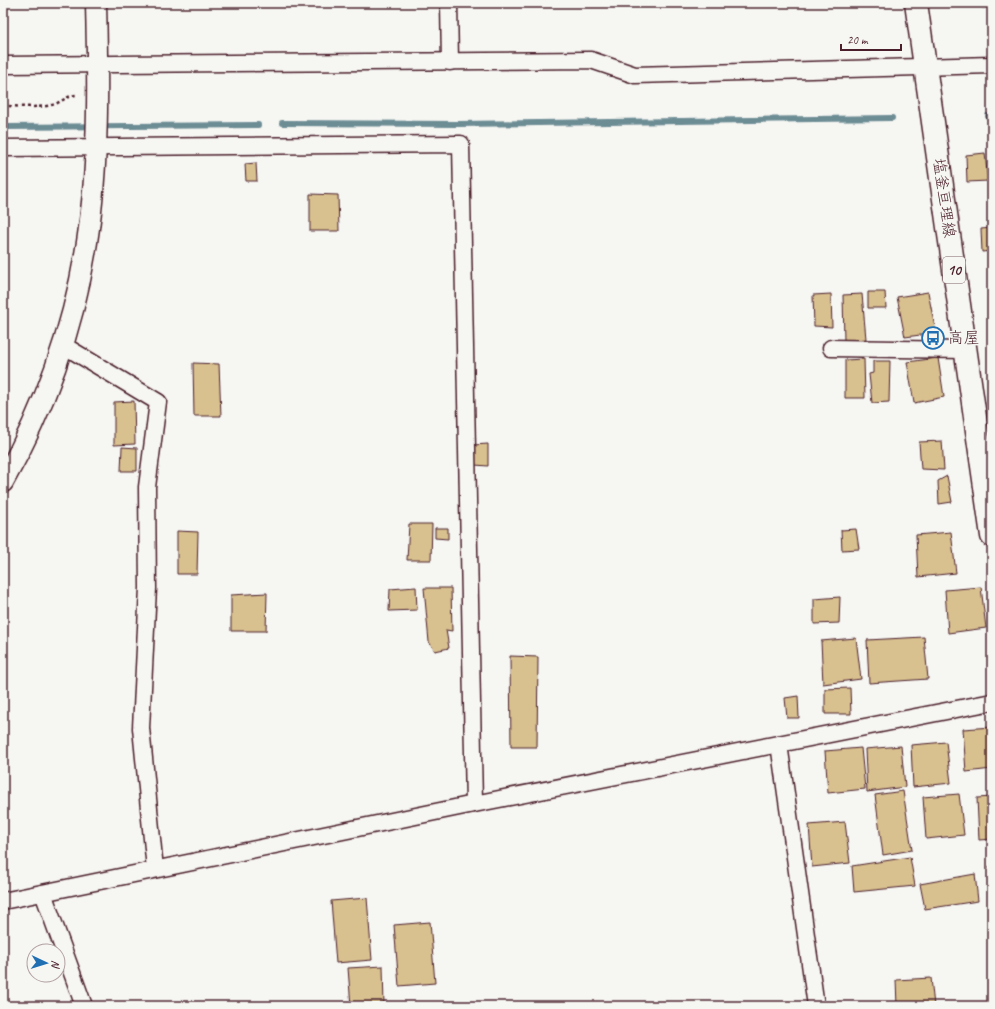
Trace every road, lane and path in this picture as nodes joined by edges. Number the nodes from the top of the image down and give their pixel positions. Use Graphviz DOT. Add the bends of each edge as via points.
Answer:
graph roads {
  1 [pos="96,3"];
  2 [pos="449,3"];
  3 [pos="916,3"];
  4 [pos="450,62"];
  5 [pos="97,64"];
  6 [pos="3,65"];
  7 [pos="992,65"];
  8 [pos="925,66"];
  9 [pos="97,98"];
  10 [pos="3,106"];
  11 [pos="95,143"];
  12 [pos="3,148"];
  13 [pos="63,345"];
  14 [pos="832,348"];
  15 [pos="965,350"];
  16 [pos="3,482"];
  17 [pos="989,495"];
  18 [pos="992,536"];
  19 [pos="992,702"];
  20 [pos="779,744"];
  21 [pos="474,804"];
  22 [pos="154,869"];
  23 [pos="43,893"];
  24 [pos="3,901"];
  25 [pos="84,1006"];
  26 [pos="816,1006"];
  1 -- 5 [label="street"];
  2 -- 4 [label="street"];
  3 -- 8 [label="main road, 塩釜亘理線 / 10"];
  4 -- 5 [label="street"];
  4 -- 8 [label="street" via="591,60 635,76"];
  5 -- 6 [label="street"];
  5 -- 9 [label="street"];
  7 -- 8 [label="street"];
  8 -- 15 [label="main road, 塩釜亘理線 / 10"];
  9 -- 10 [label="path" via="71,95 54,104"];
  9 -- 11 [label="street"];
  11 -- 12 [label="street"];
  11 -- 13 [label="street" via="94,181 87,242 77,295"];
  11 -- 21 [label="street" via="461,144"];
  13 -- 16 [label="street" via="48,387"];
  13 -- 22 [label="street" via="158,402 147,487 148,588 141,728"];
  14 -- 15 [label="street"];
  15 -- 17 [label="main road, 塩釜亘理線 / 10"];
  17 -- 18 [label="main road, 塩釜亘理線 / 10"];
  19 -- 20 [label="street"];
  20 -- 21 [label="street"];
  20 -- 26 [label="street"];
  21 -- 22 [label="street"];
  22 -- 23 [label="street"];
  23 -- 24 [label="street"];
  23 -- 25 [label="street"];
}
